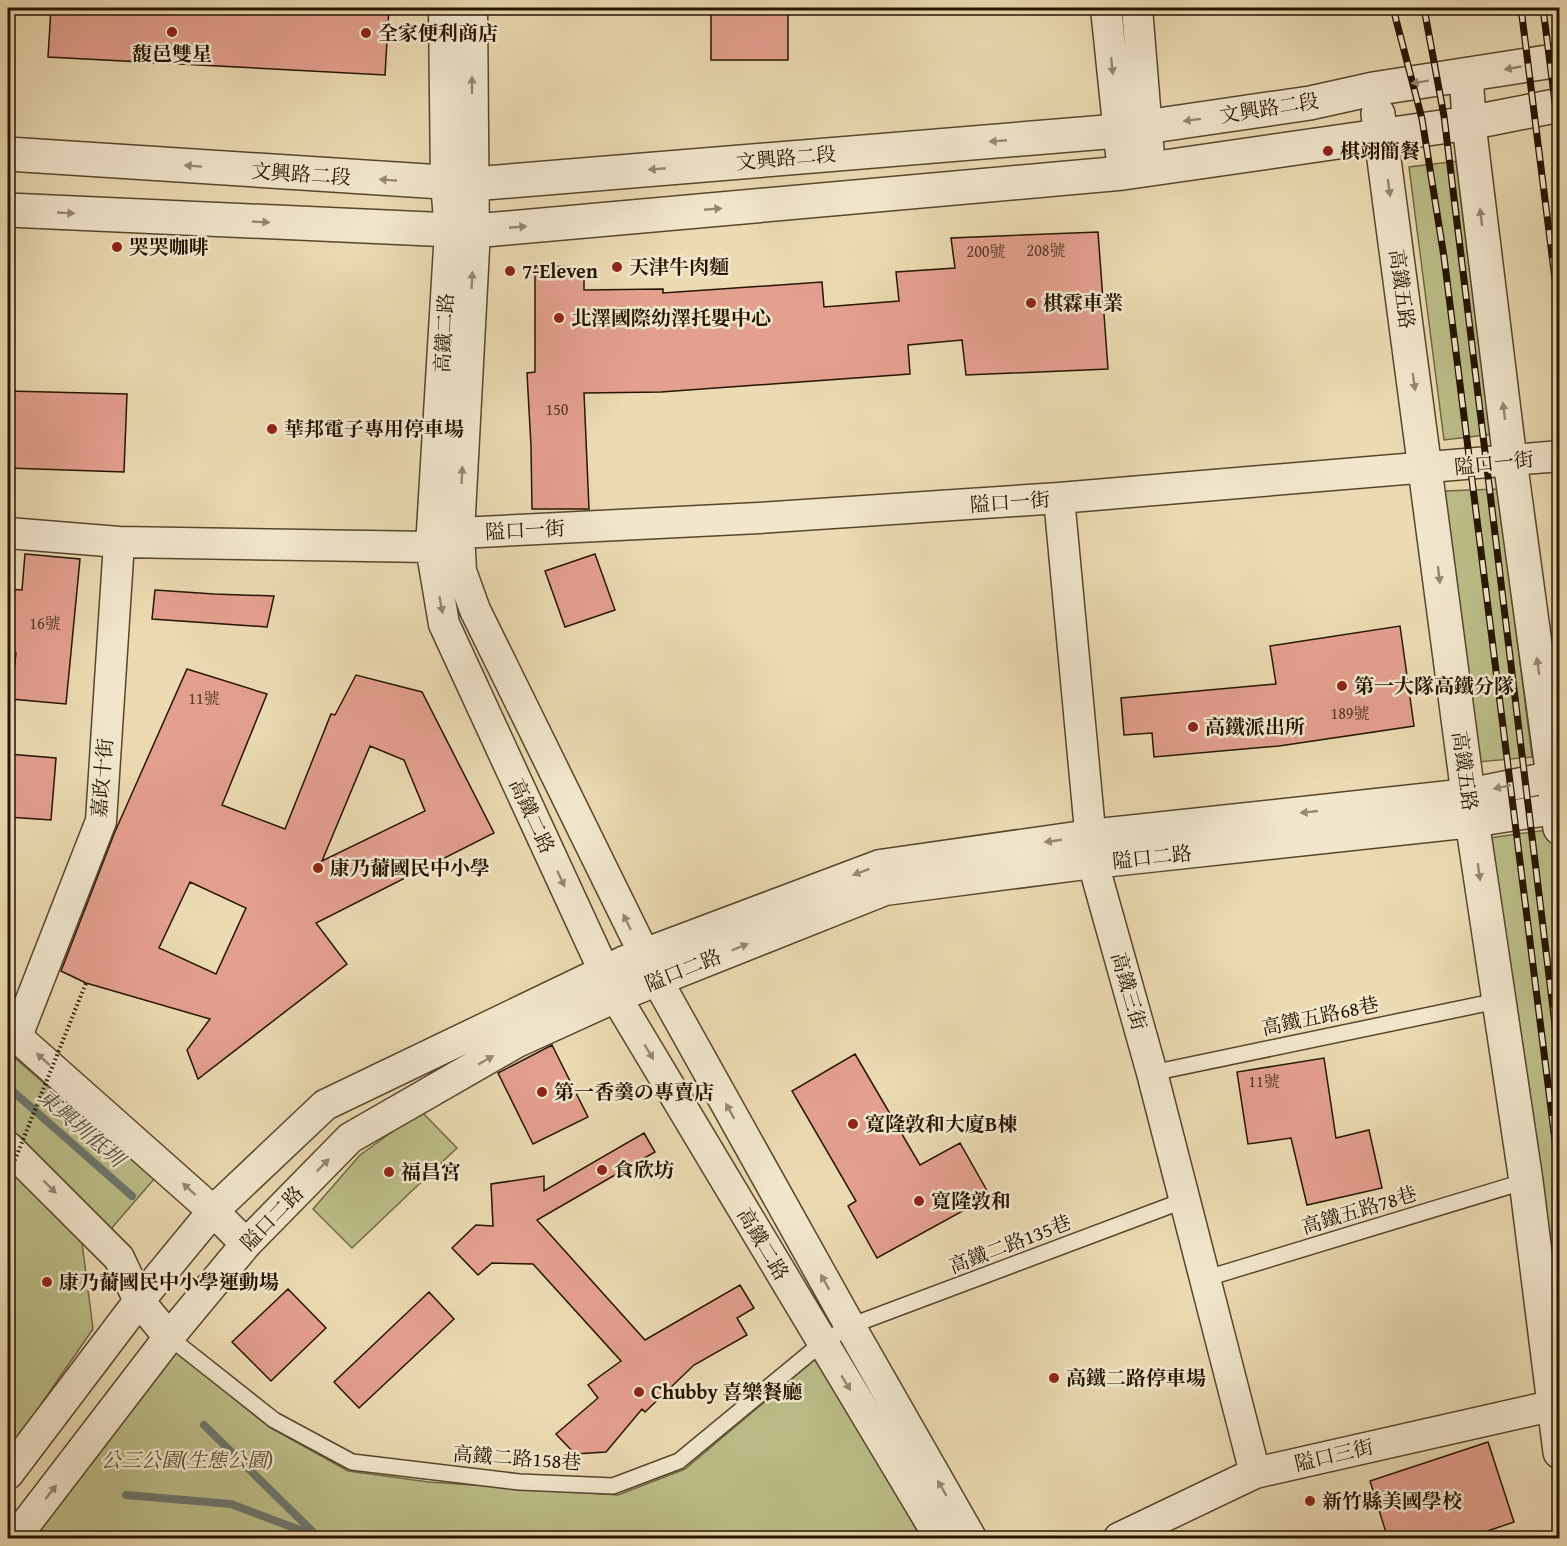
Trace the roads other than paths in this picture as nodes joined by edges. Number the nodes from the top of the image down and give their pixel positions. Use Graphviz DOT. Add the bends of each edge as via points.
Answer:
graph roads {
  1 [pos="444,8"];
  2 [pos="472,8"];
  3 [pos="1106,8"];
  4 [pos="1137,8"];
  5 [pos="1560,60"];
  6 [pos="1466,75"];
  7 [pos="1374,89"];
  8 [pos="1560,105"];
  9 [pos="1469,123"];
  10 [pos="1132,128"];
  11 [pos="1381,135"];
  12 [pos="8,154"];
  13 [pos="1136,171"];
  14 [pos="460,184"];
  15 [pos="8,210"];
  16 [pos="462,231"];
  17 [pos="1560,456"];
  18 [pos="1510,460"];
  19 [pos="1426,469"];
  20 [pos="1059,498"];
  21 [pos="8,533"];
  22 [pos="459,533"];
  23 [pos="119,542"];
  24 [pos="431,547"];
  25 [pos="1556,776"];
  26 [pos="1470,808"];
  27 [pos="1559,815"];
  28 [pos="1091,849"];
  29 [pos="643,953"];
  30 [pos="657,980"];
  31 [pos="610,984"];
  32 [pos="1497,1001"];
  33 [pos="12,1033"];
  34 [pos="1152,1073"];
  35 [pos="8,1147"];
  36 [pos="1526,1181"];
  37 [pos="1185,1200"];
  38 [pos="213,1211"];
  39 [pos="246,1244"];
  40 [pos="1204,1279"];
  41 [pos="139,1301"];
  42 [pos="850,1326"];
  43 [pos="169,1337"];
  44 [pos="822,1343"];
  45 [pos="1557,1404"];
  46 [pos="1560,1452"];
  47 [pos="1255,1473"];
  48 [pos="8,1474"];
  49 [pos="15,1539"];
  50 [pos="940,1539"];
  51 [pos="971,1539"];
  52 [pos="1119,1539"];
  1 -- 14 [label="street, 高鐵二路"];
  14 -- 2 [label="street, 高鐵二路, one-way"];
  3 -- 10 [label="street, one-way"];
  4 -- 10 [label="street"];
  5 -- 6 [label="street, 文興路二段, one-way"];
  6 -- 7 [label="street, 文興路二段, one-way"];
  6 -- 9 [label="street"];
  7 -- 10 [label="street, 文興路二段, one-way" via="1231,116"];
  7 -- 11 [label="street, 高鐵五路"];
  8 -- 9 [label="street"];
  9 -- 11 [label="street"];
  18 -- 9 [label="street, one-way"];
  10 -- 13 [label="street"];
  10 -- 14 [label="street, 文興路二段, one-way"];
  11 -- 13 [label="street"];
  11 -- 19 [label="street, 高鐵五路, one-way"];
  14 -- 12 [label="street, 文興路二段, one-way"];
  16 -- 13 [label="street, one-way"];
  14 -- 16 [label="street, 高鐵二路"];
  15 -- 16 [label="street, one-way"];
  22 -- 16 [label="street, 高鐵二路, one-way"];
  16 -- 24 [label="street, 高鐵二路"];
  17 -- 18 [label="street, 隘口一街"];
  18 -- 19 [label="street, 隘口一街"];
  25 -- 18 [label="street, one-way"];
  19 -- 20 [label="street, 隘口一街"];
  19 -- 26 [label="street, 高鐵五路, one-way"];
  20 -- 22 [label="street, 隘口一街"];
  20 -- 28 [label="street, 高鐵三街"];
  21 -- 23 [label="street"];
  29 -- 22 [label="street, 高鐵二路, one-way" via="475,610 461,571"];
  23 -- 24 [label="street"];
  23 -- 33 [label="street, 嘉政十街" via="101,821"];
  24 -- 31 [label="street, 高鐵二路, one-way" via="444,624"];
  25 -- 26 [label="street, 隘口二路, one-way"];
  25 -- 27 [label="street"];
  26 -- 27 [label="street, 隘口二路"];
  26 -- 28 [label="street, 隘口二路"];
  26 -- 32 [label="street, 高鐵五路, one-way"];
  28 -- 29 [label="street, 隘口二路, one-way" via="880,865"];
  30 -- 28 [label="street, 隘口二路, one-way" via="885,890"];
  28 -- 34 [label="street, 高鐵三街"];
  29 -- 30 [label="street, 高鐵二路"];
  29 -- 31 [label="street, 隘口二路"];
  30 -- 31 [label="street, 隘口二路"];
  42 -- 30 [label="street, 高鐵二路, one-way"];
  31 -- 38 [label="street, 隘口二路" via="325,1105"];
  39 -- 31 [label="street, 隘口二路, one-way" via="350,1138"];
  31 -- 44 [label="street, 高鐵二路, one-way"];
  32 -- 34 [label="lane, 高鐵五路68巷"];
  32 -- 36 [label="street, 高鐵五路"];
  38 -- 33 [label="street, one-way"];
  34 -- 37 [label="street, 高鐵三街"];
  35 -- 41 [label="street, one-way" via="119,1258"];
  36 -- 40 [label="lane, 高鐵五路78巷"];
  36 -- 45 [label="street, 高鐵五路"];
  37 -- 40 [label="street, 高鐵三街"];
  37 -- 42 [label="lane, 高鐵二路135巷"];
  38 -- 39 [label="street"];
  38 -- 41 [label="street, 隘口二路"];
  39 -- 43 [label="street, 隘口二路"];
  40 -- 47 [label="street, 高鐵三街"];
  41 -- 43 [label="street"];
  41 -- 48 [label="street, 隘口二路"];
  42 -- 44 [label="lane, 高鐵二路158巷"];
  51 -- 42 [label="street, 高鐵二路, one-way"];
  43 -- 44 [label="lane, 高鐵二路158巷" via="274,1420 352,1462 519,1482 614,1486 679,1461"];
  49 -- 43 [label="street, 隘口二路, one-way"];
  44 -- 50 [label="street, 高鐵二路, one-way"];
  45 -- 46 [label="street, 高鐵五路"];
  45 -- 47 [label="street, 隘口三街"];
  47 -- 52 [label="street, 隘口三街"];
}
